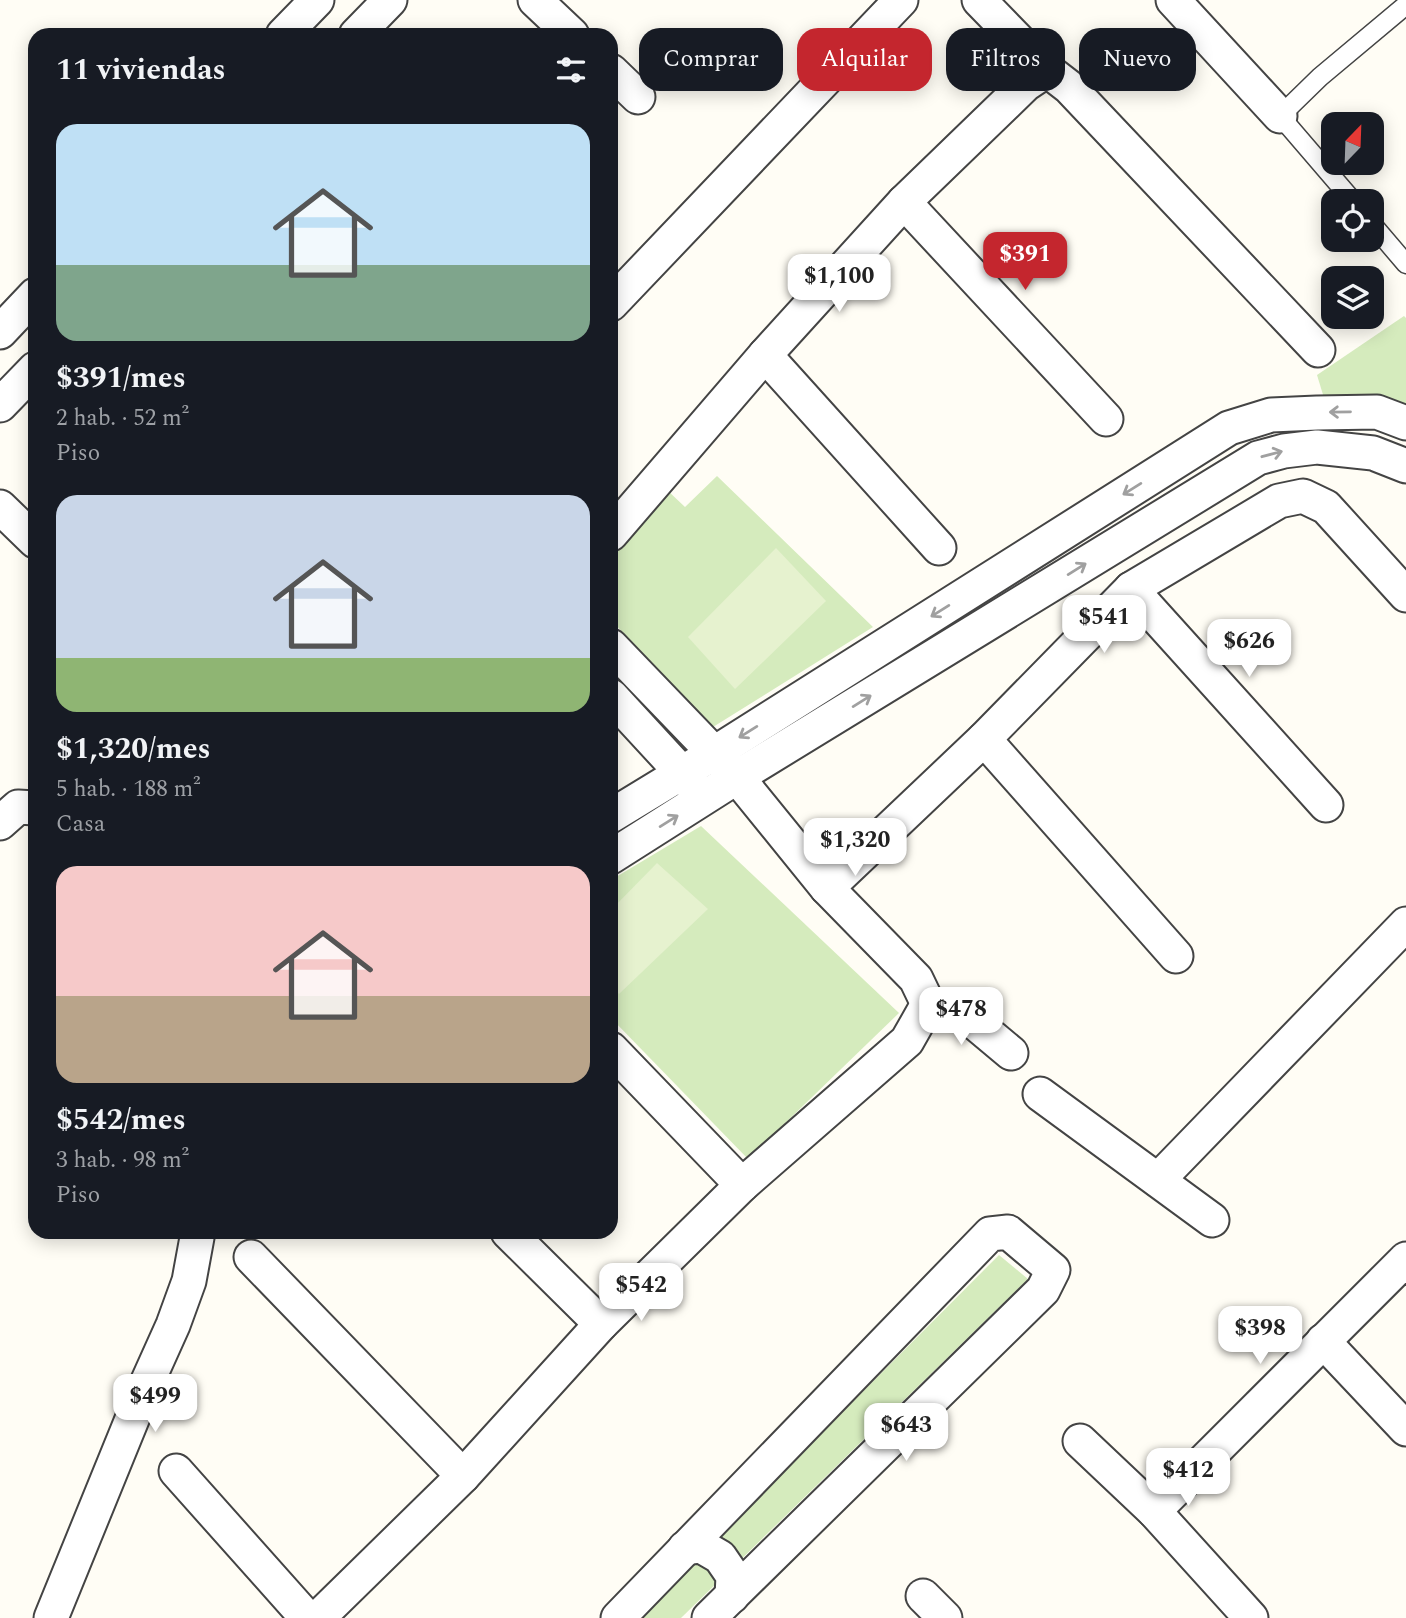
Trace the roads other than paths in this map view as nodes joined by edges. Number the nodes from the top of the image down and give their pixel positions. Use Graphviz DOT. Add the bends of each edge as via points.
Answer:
graph roads {
  1 [pos="317,0"];
  2 [pos="390,0"];
  3 [pos="535,0"];
  4 [pos="901,0"];
  5 [pos="979,0"];
  6 [pos="1172,0"];
  7 [pos="1406,5"];
  8 [pos="290,28"];
  9 [pos="363,28"];
  10 [pos="565,28"];
  11 [pos="1006,28"];
  12 [pos="618,78"];
  13 [pos="1065,84"];
  14 [pos="1019,91"];
  15 [pos="638,97"];
  16 [pos="1280,116"];
  17 [pos="1343,189"];
  18 [pos="904,202"];
  19 [pos="1384,238"];
  20 [pos="1406,264"];
  21 [pos="618,297"];
  22 [pos="28,302"];
  23 [pos="0,332"];
  24 [pos="1318,349"];
  25 [pos="765,355"];
  26 [pos="28,376"];
  27 [pos="0,405"];
  28 [pos="1106,419"];
  29 [pos="1406,423"];
  30 [pos="1406,466"];
  31 [pos="0,507"];
  32 [pos="618,526"];
  33 [pos="28,534"];
  34 [pos="939,548"];
  35 [pos="1131,589"];
  36 [pos="1406,595"];
  37 [pos="618,653"];
  38 [pos="618,704"];
  39 [pos="984,740"];
  40 [pos="713,754"];
  41 [pos="682,773"];
  42 [pos="737,777"];
  43 [pos="704,800"];
  44 [pos="1326,805"];
  45 [pos="28,808"];
  46 [pos="618,812"];
  47 [pos="0,823"];
  48 [pos="618,853"];
  49 [pos="827,888"];
  50 [pos="1406,924"];
  51 [pos="1176,956"];
  52 [pos="928,1004"];
  53 [pos="1011,1053"];
  54 [pos="618,1056"];
  55 [pos="1040,1094"];
  56 [pos="1158,1180"];
  57 [pos="742,1185"];
  58 [pos="1212,1220"];
  59 [pos="197,1239"];
  60 [pos="515,1239"];
  61 [pos="251,1257"];
  62 [pos="1406,1259"];
  63 [pos="601,1324"];
  64 [pos="1323,1341"];
  65 [pos="1406,1429"];
  66 [pos="1080,1441"];
  67 [pos="176,1471"];
  68 [pos="463,1476"];
  69 [pos="1154,1511"];
  70 [pos="685,1548"];
  71 [pos="721,1607"];
  72 [pos="51,1618"];
  73 [pos="307,1618"];
  74 [pos="318,1618"];
  75 [pos="618,1618"];
  76 [pos="1251,1618"];
  1 -- 8 [label="street"];
  2 -- 9 [label="street"];
  3 -- 10 [label="street"];
  4 -- 21 [label="street"];
  5 -- 11 [label="street"];
  6 -- 16 [label="street"];
  7 -- 16 [label="lane" via="1320,76"];
  12 -- 15 [label="street"];
  13 -- 24 [label="street"];
  14 -- 18 [label="street"];
  16 -- 17 [label="lane"];
  18 -- 25 [label="street"];
  18 -- 28 [label="street"];
  19 -- 20 [label="lane"];
  22 -- 23 [label="street"];
  25 -- 32 [label="street"];
  25 -- 34 [label="street"];
  26 -- 27 [label="street"];
  29 -- 40 [label="street, one-way" via="1377,412 1317,412 1271,415 1229,428"];
  42 -- 30 [label="street, one-way" via="1258,458 1317,447 1373,453"];
  31 -- 33 [label="street"];
  35 -- 36 [label="street" via="1279,501 1303,496 1326,507"];
  35 -- 39 [label="street"];
  35 -- 44 [label="street"];
  37 -- 40 [label="street"];
  38 -- 41 [label="street"];
  39 -- 49 [label="street"];
  39 -- 51 [label="street"];
  40 -- 41 [label="street"];
  40 -- 42 [label="street"];
  41 -- 43 [label="street"];
  41 -- 46 [label="street"];
  42 -- 43 [label="street"];
  42 -- 49 [label="street"];
  48 -- 43 [label="street, one-way"];
  45 -- 47 [label="street" via="18,807"];
  49 -- 52 [label="street" via="915,979"];
  50 -- 56 [label="street"];
  52 -- 53 [label="street" via="961,1012"];
  52 -- 57 [label="street" via="907,1041"];
  54 -- 57 [label="street"];
  55 -- 56 [label="street"];
  56 -- 58 [label="street"];
  57 -- 63 [label="street"];
  59 -- 72 [label="street" via="189,1281 173,1325"];
  60 -- 63 [label="street"];
  61 -- 68 [label="street"];
  62 -- 64 [label="street"];
  63 -- 68 [label="street"];
  64 -- 65 [label="street"];
  64 -- 69 [label="street"];
  66 -- 69 [label="street"];
  67 -- 73 [label="street"];
  68 -- 74 [label="street"];
  69 -- 76 [label="street"];
  70 -- 71 [label="street" via="701,1546 720,1557 733,1576"];
  70 -- 71 [label="street" via="990,1234 1008,1232 1053,1270 1043,1290"];
  70 -- 75 [label="street"];
}
